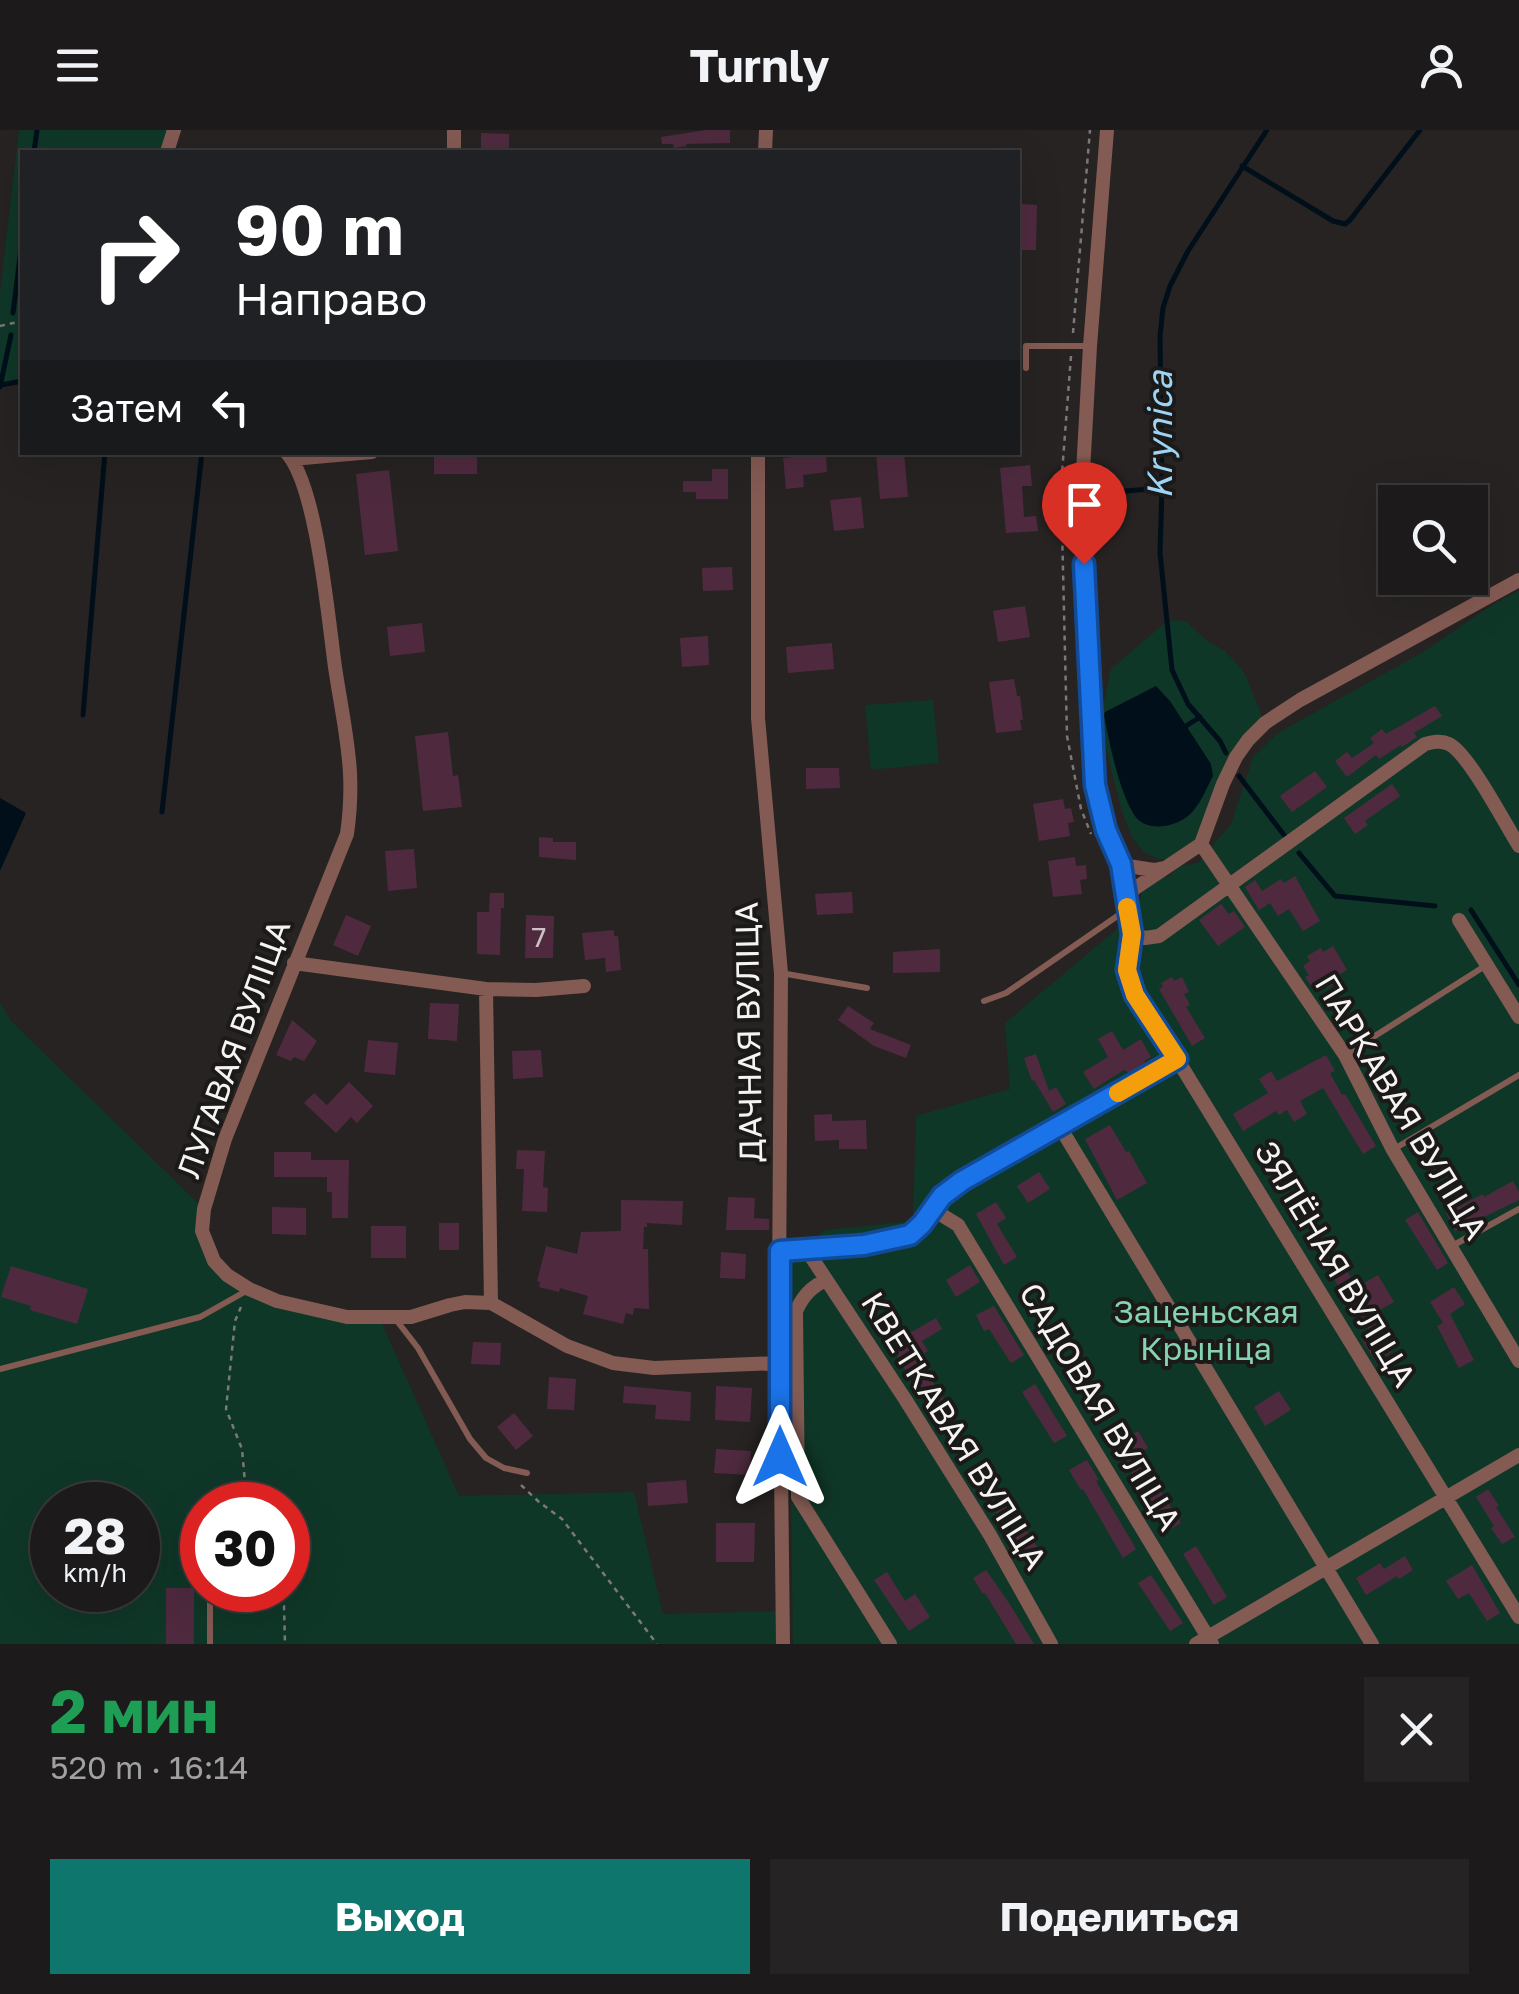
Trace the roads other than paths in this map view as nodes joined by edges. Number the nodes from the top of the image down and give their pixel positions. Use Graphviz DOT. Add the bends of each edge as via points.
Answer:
graph roads {
  1 [pos="1107,130"];
  2 [pos="1090,346"];
  3 [pos="1026,368"];
  4 [pos="758,455"];
  5 [pos="289,456"];
  6 [pos="1519,580"];
  7 [pos="1201,844"];
  8 [pos="1519,846"];
  9 [pos="1121,864"];
  10 [pos="1166,868"];
  11 [pos="1230,886"];
  12 [pos="1126,902"];
  13 [pos="1459,920"];
  14 [pos="1132,934"];
  15 [pos="294,962"];
  16 [pos="1486,965"];
  17 [pos="781,972"];
  18 [pos="584,986"];
  19 [pos="868,988"];
  20 [pos="486,989"];
  21 [pos="984,1001"];
  22 [pos="1519,1017"];
  23 [pos="1345,1055"];
  24 [pos="1177,1059"];
  25 [pos="1519,1075"];
  26 [pos="1060,1127"];
  27 [pos="1393,1150"];
  28 [pos="932,1209"];
  29 [pos="1519,1209"];
  30 [pos="1452,1246"];
  31 [pos="806,1250"];
  32 [pos="780,1251"];
  33 [pos="826,1280"];
  34 [pos="249,1289"];
  35 [pos="491,1303"];
  36 [pos="394,1317"];
  37 [pos="1514,1342"];
  38 [pos="1519,1361"];
  39 [pos="780,1362"];
  40 [pos="0,1369"];
  41 [pos="1519,1455"];
  42 [pos="528,1473"];
  43 [pos="1446,1498"];
  44 [pos="1325,1568"];
  45 [pos="210,1612"];
  46 [pos="1519,1616"];
  47 [pos="1205,1642"];
  48 [pos="210,1644"];
  49 [pos="783,1644"];
  50 [pos="890,1644"];
  51 [pos="1051,1644"];
  52 [pos="1372,1644"];
  1 -- 2 [label="street, ЗЯЛЁНАЯ ВУЛІЦА"];
  2 -- 3 [label="lane" via="1026,346"];
  2 -- 9 [label="street, ЗЯЛЁНАЯ ВУЛІЦА" via="1082,490 1090,714 1095,785"];
  4 -- 17 [label="street, ДАЧНАЯ ВУЛІЦА" via="758,718"];
  5 -- 15 [label="street, ЛУГАВАЯ ВУЛІЦА" via="314,525 351,790 346,834"];
  6 -- 7 [label="street" via="1265,723 1236,757"];
  7 -- 10 [label="street"];
  7 -- 11 [label="street, ПАРКАВАЯ ВУЛІЦА"];
  8 -- 11 [label="street" via="1462,754 1437,742 1425,744"];
  9 -- 10 [label="street"];
  9 -- 12 [label="street, ЗЯЛЁНАЯ ВУЛІЦА"];
  10 -- 12 [label="street"];
  11 -- 14 [label="street" via="1159,936"];
  11 -- 23 [label="street, ПАРКАВАЯ ВУЛІЦА"];
  12 -- 14 [label="street, ЗЯЛЁНАЯ ВУЛІЦА"];
  12 -- 21 [label="lane" via="1006,993"];
  13 -- 16 [label="street"];
  14 -- 24 [label="street, ЗЯЛЁНАЯ ВУЛІЦА" via="1127,970 1135,995"];
  15 -- 20 [label="street"];
  15 -- 34 [label="street, ЛУГАВАЯ ВУЛІЦА" via="204,1209 202,1231 214,1261"];
  16 -- 22 [label="street"];
  16 -- 23 [label="lane"];
  17 -- 19 [label="lane"];
  17 -- 32 [label="street, ДАЧНАЯ ВУЛІЦА"];
  18 -- 20 [label="street"];
  20 -- 35 [label="street"];
  23 -- 27 [label="street, ПАРКАВАЯ ВУЛІЦА"];
  24 -- 26 [label="street"];
  24 -- 43 [label="street, ЗЯЛЁНАЯ ВУЛІЦА"];
  25 -- 27 [label="lane"];
  26 -- 28 [label="street" via="962,1181"];
  26 -- 44 [label="street"];
  27 -- 30 [label="street, ПАРКАВАЯ ВУЛІЦА"];
  28 -- 31 [label="street" via="910,1235"];
  28 -- 47 [label="street, САДОВАЯ ВУЛІЦА" via="958,1226"];
  29 -- 30 [label="lane"];
  30 -- 37 [label="street, ПАРКАВАЯ ВУЛІЦА"];
  31 -- 32 [label="street"];
  31 -- 33 [label="street, КВЕТКАВАЯ ВУЛІЦА"];
  32 -- 39 [label="street, ДАЧНАЯ ВУЛІЦА"];
  33 -- 50 [label="street" via="802,1299 794,1320 798,1497"];
  33 -- 51 [label="street, КВЕТКАВАЯ ВУЛІЦА" via="990,1534"];
  34 -- 36 [label="street, ЛУГАВАЯ ВУЛІЦА" via="276,1302 347,1317"];
  34 -- 40 [label="lane" via="200,1318"];
  35 -- 36 [label="street, ЛУГАВАЯ ВУЛІЦА"];
  35 -- 39 [label="street" via="566,1346 634,1368"];
  36 -- 42 [label="lane" via="486,1458"];
  37 -- 38 [label="street, ПАРКАВАЯ ВУЛІЦА"];
  39 -- 49 [label="street, ДАЧНАЯ ВУЛІЦА"];
  41 -- 43 [label="street"];
  43 -- 44 [label="street"];
  43 -- 46 [label="street, ЗЯЛЁНАЯ ВУЛІЦА"];
  44 -- 47 [label="street"];
  44 -- 52 [label="street"];
  45 -- 48 [label="lane"];
}
